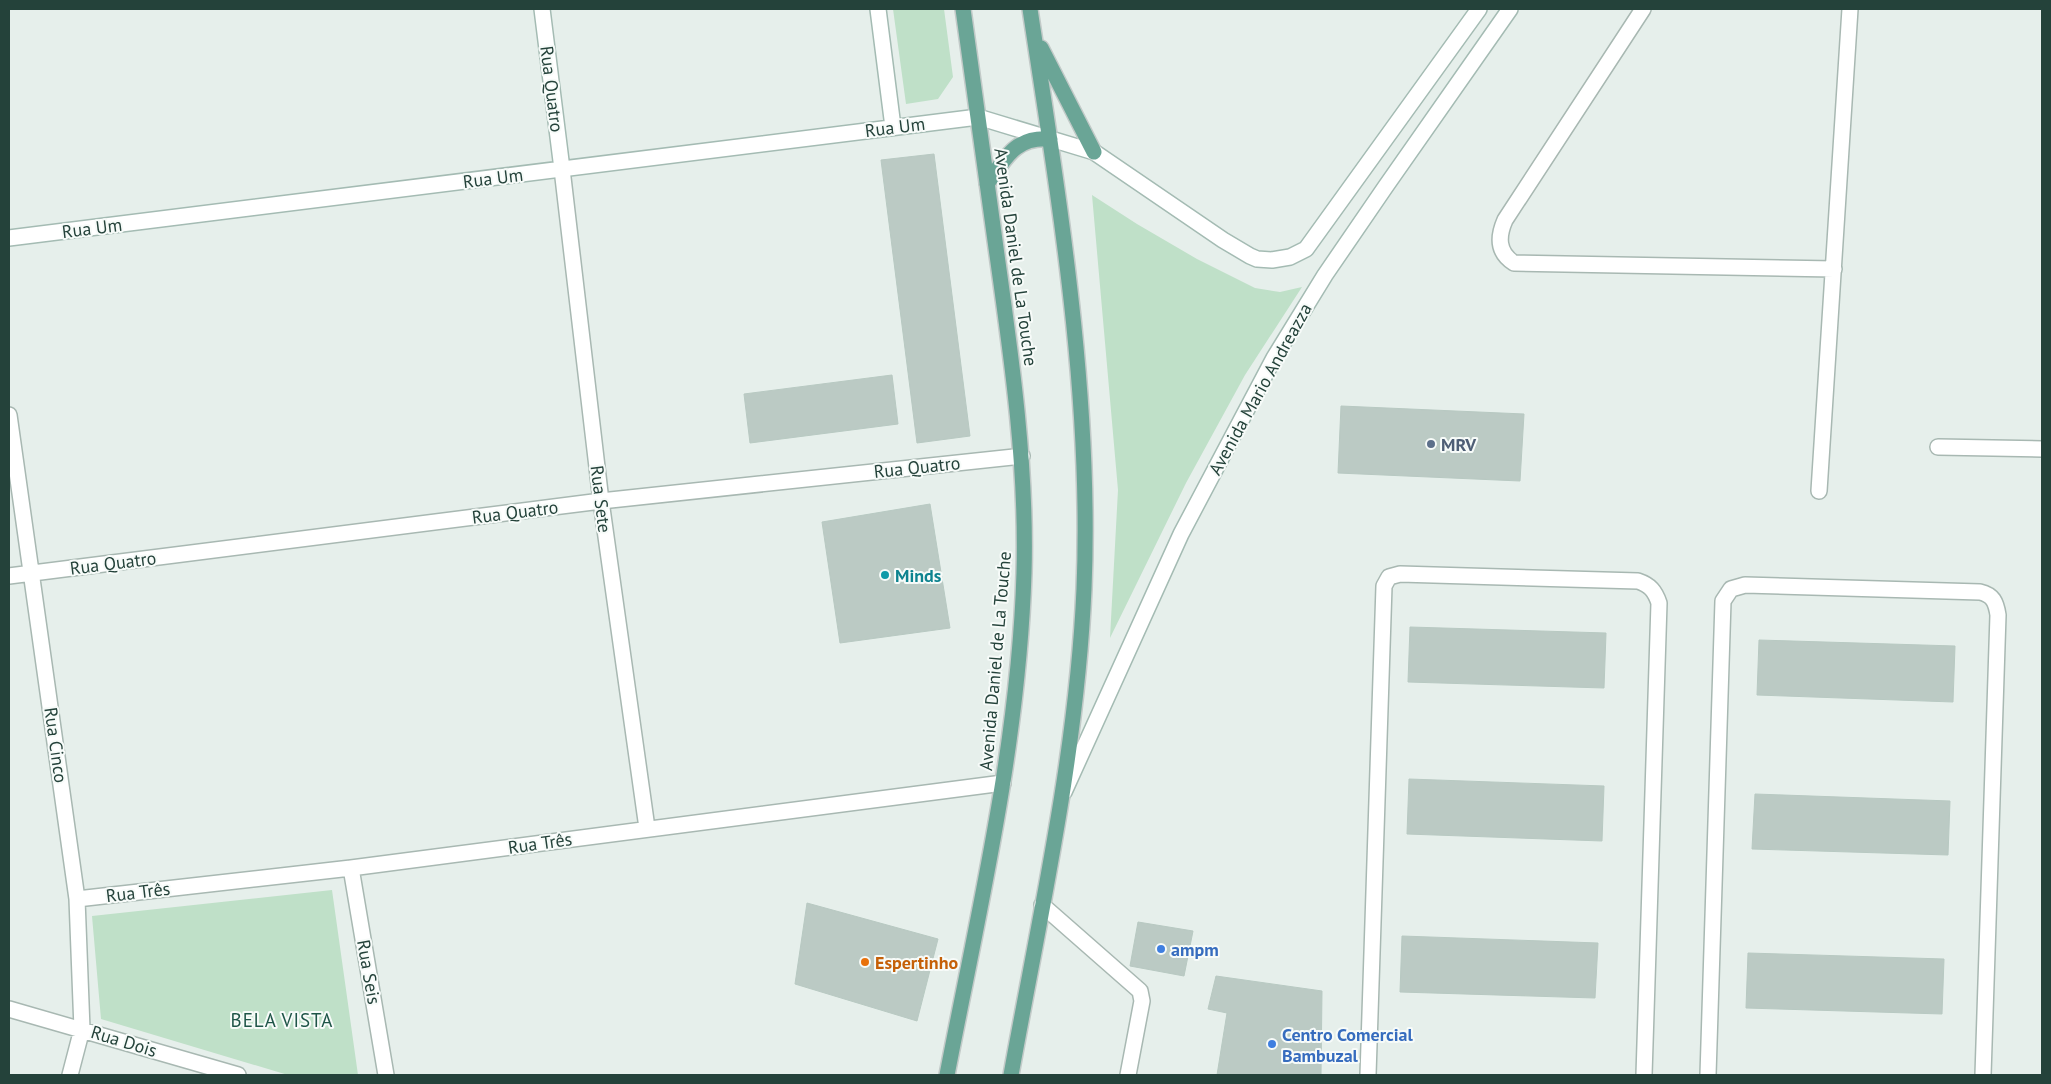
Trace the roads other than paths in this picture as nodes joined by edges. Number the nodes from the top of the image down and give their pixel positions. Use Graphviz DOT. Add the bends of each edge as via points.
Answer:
graph roads {
  1 [pos="542,9"];
  2 [pos="878,9"];
  3 [pos="963,9"];
  4 [pos="1030,9"];
  5 [pos="1479,9"];
  6 [pos="1510,9"];
  7 [pos="1643,9"];
  8 [pos="1850,9"];
  9 [pos="1034,36"];
  10 [pos="978,117"];
  11 [pos="894,127"];
  12 [pos="1050,138"];
  13 [pos="1094,152"];
  14 [pos="562,169"];
  15 [pos="987,184"];
  16 [pos="9,238"];
  17 [pos="1834,269"];
  18 [pos="9,415"];
  19 [pos="1938,447"];
  20 [pos="2042,449"];
  21 [pos="1022,456"];
  22 [pos="1819,491"];
  23 [pos="601,501"];
  24 [pos="32,573"];
  25 [pos="9,576"];
  26 [pos="1003,783"];
  27 [pos="1062,798"];
  28 [pos="647,828"];
  29 [pos="351,868"];
  30 [pos="77,899"];
  31 [pos="1042,905"];
  32 [pos="9,1009"];
  33 [pos="82,1029"];
  34 [pos="70,1075"];
  35 [pos="238,1075"];
  36 [pos="386,1075"];
  37 [pos="948,1075"];
  38 [pos="1012,1075"];
  39 [pos="1128,1075"];
  40 [pos="1368,1075"];
  41 [pos="1644,1075"];
  42 [pos="1708,1075"];
  43 [pos="1983,1075"];
  1 -- 14 [label="street, Rua Quatro"];
  2 -- 11 [label="street"];
  3 -- 10 [label="main road, Avenida Daniel de La Touche"];
  4 -- 9 [label="main road"];
  5 -- 13 [label="street" via="1306,249 1290,257 1264,260 1250,256"];
  6 -- 27 [label="street, Avenida Mario Andreazza" via="1325,275 1274,358 1181,534"];
  7 -- 17 [label="street" via="1506,220 1499,242 1506,258 1514,262"];
  8 -- 17 [label="street"];
  9 -- 12 [label="main road"];
  9 -- 13 [label="main road"];
  10 -- 11 [label="street, Rua Um"];
  10 -- 12 [label="street"];
  10 -- 15 [label="main road, Avenida Daniel de La Touche"];
  11 -- 14 [label="street, Rua Um"];
  12 -- 13 [label="street"];
  12 -- 15 [label="main road" via="1035,138 1020,144"];
  12 -- 27 [label="main road" via="1078,362 1084,482 1083,599 1075,706"];
  14 -- 16 [label="street, Rua Um"];
  14 -- 23 [label="street, Rua Sete"];
  15 -- 21 [label="main road, Avenida Daniel de La Touche" via="1013,366"];
  17 -- 22 [label="street"];
  18 -- 24 [label="street, Rua Cinco"];
  19 -- 20 [label="street"];
  21 -- 23 [label="street, Rua Quatro"];
  21 -- 26 [label="main road, Avenida Daniel de La Touche" via="1022,592 1013,713"];
  23 -- 24 [label="street, Rua Quatro"];
  23 -- 28 [label="street, Rua Sete"];
  24 -- 25 [label="street, Rua Quatro"];
  24 -- 30 [label="street, Rua Cinco"];
  26 -- 28 [label="street, Rua Três"];
  26 -- 37 [label="main road, Avenida Daniel de La Touche"];
  27 -- 31 [label="main road"];
  28 -- 29 [label="street, Rua Três"];
  29 -- 30 [label="street, Rua Três"];
  29 -- 36 [label="street, Rua Seis"];
  30 -- 33 [label="street, Rua Cinco"];
  31 -- 38 [label="main road"];
  31 -- 39 [label="street" via="1140,991 1142,1001"];
  32 -- 33 [label="street, Rua Dois"];
  33 -- 34 [label="street, Rua Cinco"];
  33 -- 35 [label="street, Rua Dois"];
  40 -- 41 [label="street" via="1384,586 1389,577 1400,574 1638,581 1648,584 1656,594 1659,604"];
  42 -- 43 [label="street" via="1723,601 1730,588 1745,585 1980,592 1994,599 1998,615"];
}
